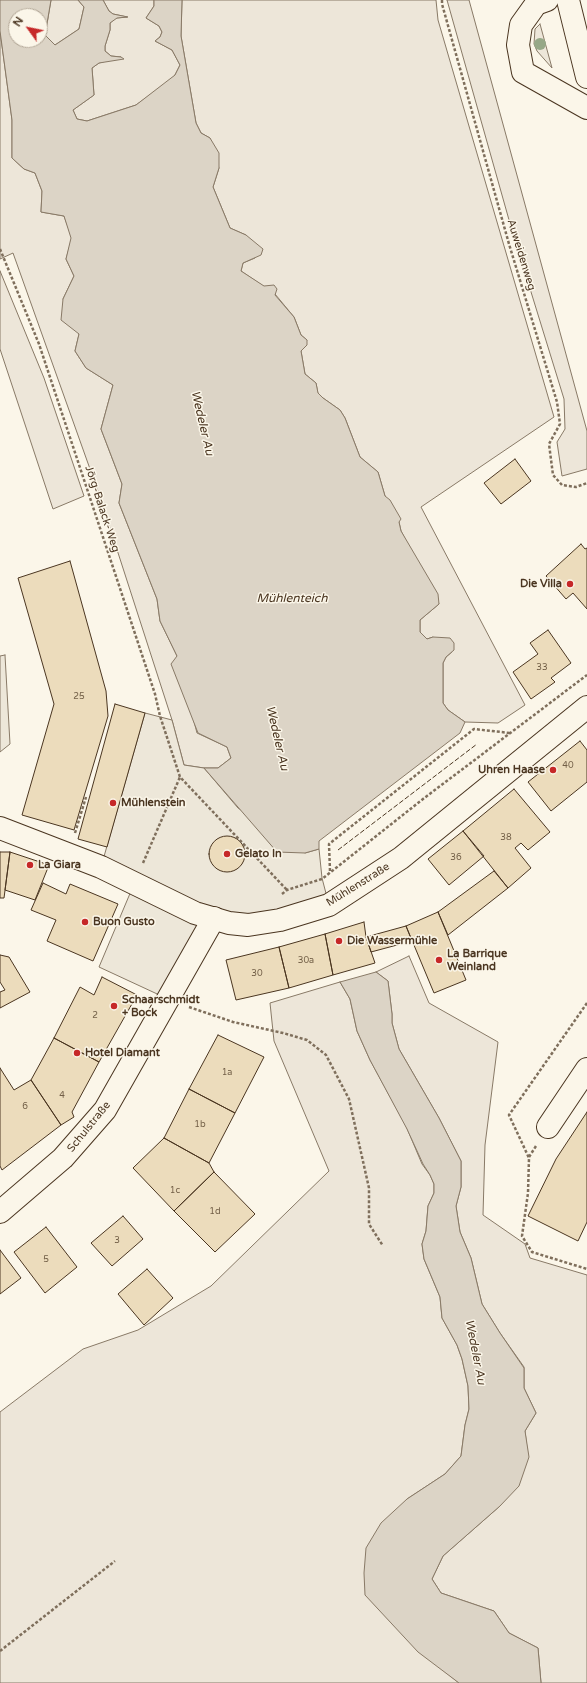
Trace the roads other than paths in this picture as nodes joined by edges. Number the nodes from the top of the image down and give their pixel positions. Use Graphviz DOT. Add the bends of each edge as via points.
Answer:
graph roads {
  1 [pos="547,0"];
  2 [pos="568,0"];
  3 [pos="587,77"];
  4 [pos="587,108"];
  5 [pos="587,707"];
  6 [pos="0,828"];
  7 [pos="214,918"];
  8 [pos="587,1069"];
  9 [pos="548,1127"];
  10 [pos="0,1212"];
  1 -- 4 [label="main road" via="536,4 521,25 518,45 523,72"];
  2 -- 3 [label="main road"];
  5 -- 7 [label="main road, Mühlenstraße" via="401,858 330,905 280,920 248,925"];
  6 -- 7 [label="main road, Mühlenstraße" via="101,867 195,913"];
  7 -- 10 [label="main road, Schulstraße" via="105,1110 63,1158"];
  8 -- 9 [label="main road"];
}
